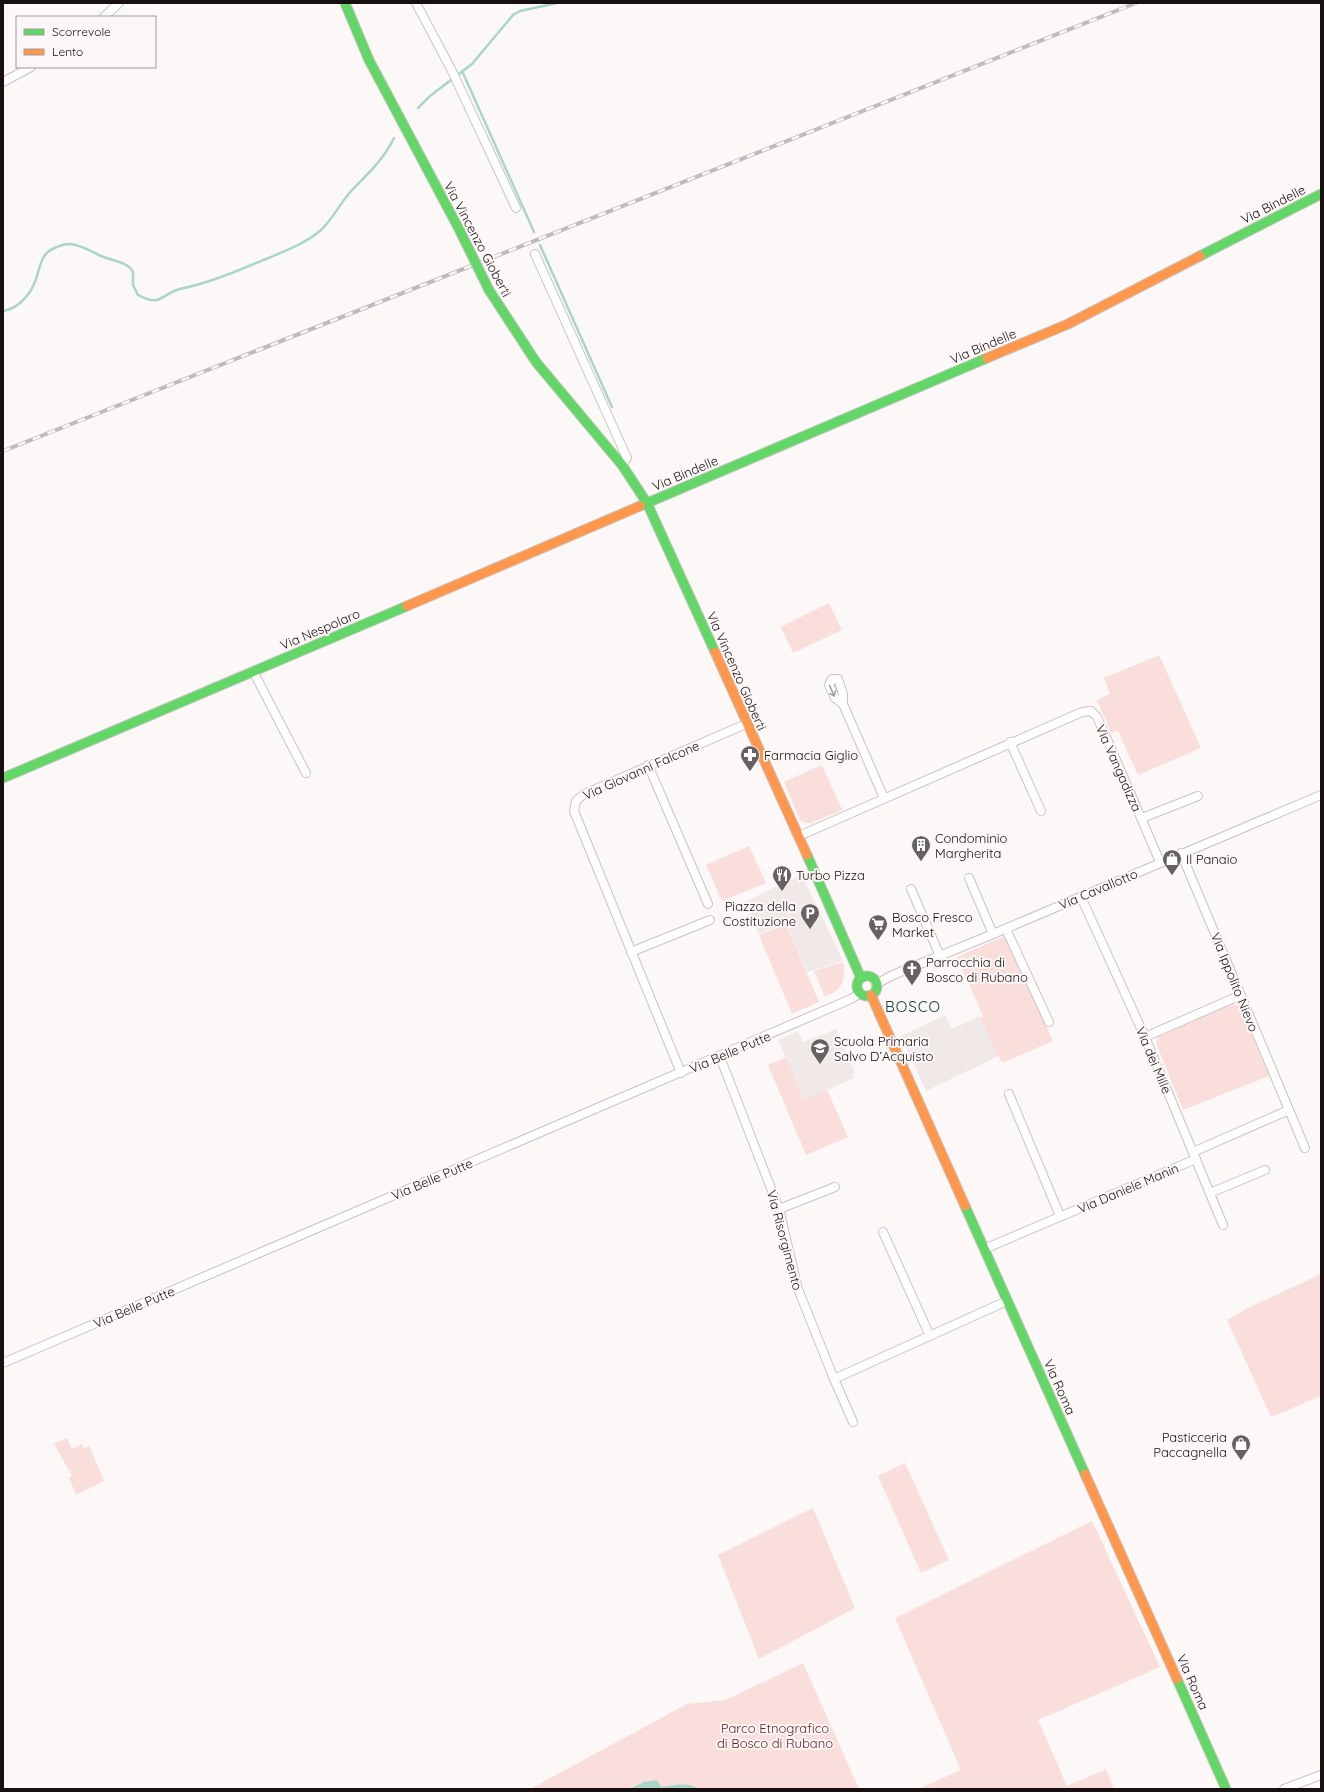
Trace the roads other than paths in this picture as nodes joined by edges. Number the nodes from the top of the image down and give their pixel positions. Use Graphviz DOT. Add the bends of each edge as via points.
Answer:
graph roads {
  1 [pos="119,3"];
  2 [pos="345,3"];
  3 [pos="416,3"];
  4 [pos="105,16"];
  5 [pos="29,68"];
  6 [pos="3,82"];
  7 [pos="1321,194"];
  8 [pos="516,208"];
  9 [pos="535,254"];
  10 [pos="622,465"];
  11 [pos="647,503"];
  12 [pos="253,671"];
  13 [pos="843,704"];
  14 [pos="746,724"];
  15 [pos="1010,742"];
  16 [pos="648,765"];
  17 [pos="306,773"];
  18 [pos="3,778"];
  19 [pos="1321,795"];
  20 [pos="1198,796"];
  21 [pos="884,798"];
  22 [pos="1041,811"];
  23 [pos="1142,818"];
  24 [pos="799,836"];
  25 [pos="1181,853"];
  26 [pos="1160,862"];
  27 [pos="969,878"];
  28 [pos="911,889"];
  29 [pos="1081,897"];
  30 [pos="708,904"];
  31 [pos="710,920"];
  32 [pos="1006,929"];
  33 [pos="993,934"];
  34 [pos="631,952"];
  35 [pos="940,956"];
  36 [pos="861,978"];
  37 [pos="876,984"];
  38 [pos="860,993"];
  39 [pos="871,995"];
  40 [pos="1241,995"];
  41 [pos="1049,1022"];
  42 [pos="1144,1037"];
  43 [pos="720,1057"];
  44 [pos="681,1073"];
  45 [pos="1010,1094"];
  46 [pos="1289,1110"];
  47 [pos="1305,1148"];
  48 [pos="1194,1156"];
  49 [pos="1265,1170"];
  50 [pos="835,1187"];
  51 [pos="1210,1193"];
  52 [pos="779,1209"];
  53 [pos="1060,1216"];
  54 [pos="1223,1226"];
  55 [pos="883,1232"];
  56 [pos="984,1249"];
  57 [pos="1007,1301"];
  58 [pos="930,1336"];
  59 [pos="3,1363"];
  60 [pos="834,1379"];
  61 [pos="853,1422"];
  62 [pos="1321,1775"];
  63 [pos="1226,1789"];
  64 [pos="1284,1789"];
  1 -- 4 [label="street"];
  2 -- 10 [label="street, Via Vincenzo Gioberti, bridge" via="369,60 489,290 536,362"];
  3 -- 8 [label="street" via="458,83"];
  5 -- 6 [label="street"];
  7 -- 11 [label="street, Via Bindelle" via="1068,324"];
  9 -- 10 [label="street" via="627,458"];
  10 -- 11 [label="street, Via Vincenzo Gioberti"];
  11 -- 12 [label="street, Via Nespolaro"];
  11 -- 14 [label="street, Via Vincenzo Gioberti"];
  12 -- 17 [label="street"];
  12 -- 18 [label="street, Via Nespolaro"];
  13 -- 21 [label="street"];
  14 -- 16 [label="street, Via Giovanni Falcone"];
  14 -- 24 [label="street, Via Vincenzo Gioberti"];
  15 -- 21 [label="street, Via Vangadizza"];
  15 -- 22 [label="street"];
  15 -- 23 [label="street, Via Vangadizza" via="1082,712 1091,711 1097,717"];
  16 -- 30 [label="street"];
  16 -- 34 [label="street, Via Giovanni Falcone" via="584,794 576,801 574,812"];
  19 -- 25 [label="street, Via Cavallotto"];
  20 -- 23 [label="street, Via Vangadizza"];
  21 -- 24 [label="street, Via Vangadizza"];
  23 -- 26 [label="street, Via Vangadizza"];
  24 -- 36 [label="street, Via Vincenzo Gioberti"];
  25 -- 26 [label="street, Via Cavallotto"];
  25 -- 40 [label="street, Via Ippolito Nievo"];
  26 -- 29 [label="street, Via Cavallotto"];
  27 -- 33 [label="street"];
  28 -- 35 [label="street"];
  29 -- 32 [label="street, Via Cavallotto"];
  29 -- 42 [label="street, Via dei Mille"];
  31 -- 34 [label="street"];
  32 -- 33 [label="street, Via Cavallotto"];
  32 -- 41 [label="street"];
  33 -- 35 [label="street, Via Cavallotto"];
  34 -- 44 [label="street, Via Giovanni Falcone"];
  35 -- 37 [label="street, Via Cavallotto"];
  36 -- 37 [label="street" via="871,977"];
  36 -- 38 [label="street" via="857,985"];
  37 -- 39 [label="street" via="876,990"];
  38 -- 39 [label="street" via="865,996"];
  38 -- 43 [label="street, Via Belle Putte"];
  39 -- 56 [label="street, Via Roma"];
  40 -- 42 [label="street"];
  40 -- 46 [label="street, Via Ippolito Nievo"];
  42 -- 48 [label="street, Via dei Mille"];
  43 -- 44 [label="street, Via Belle Putte"];
  43 -- 52 [label="street, Via Risorgimento"];
  44 -- 59 [label="street, Via Belle Putte"];
  45 -- 53 [label="street, Via Daniele Manin"];
  46 -- 47 [label="street, Via Ippolito Nievo"];
  46 -- 48 [label="street"];
  48 -- 51 [label="street, Via dei Mille"];
  48 -- 53 [label="street, Via Daniele Manin"];
  49 -- 51 [label="street"];
  50 -- 52 [label="street"];
  51 -- 54 [label="street, Via dei Mille"];
  52 -- 60 [label="street, Via Risorgimento" via="798,1289"];
  53 -- 56 [label="street, Via Daniele Manin"];
  55 -- 58 [label="street"];
  56 -- 57 [label="street, Via Roma"];
  57 -- 58 [label="street"];
  57 -- 63 [label="street, Via Roma"];
  58 -- 60 [label="street"];
  60 -- 61 [label="street, Via Risorgimento"];
  62 -- 64 [label="street"];
}
